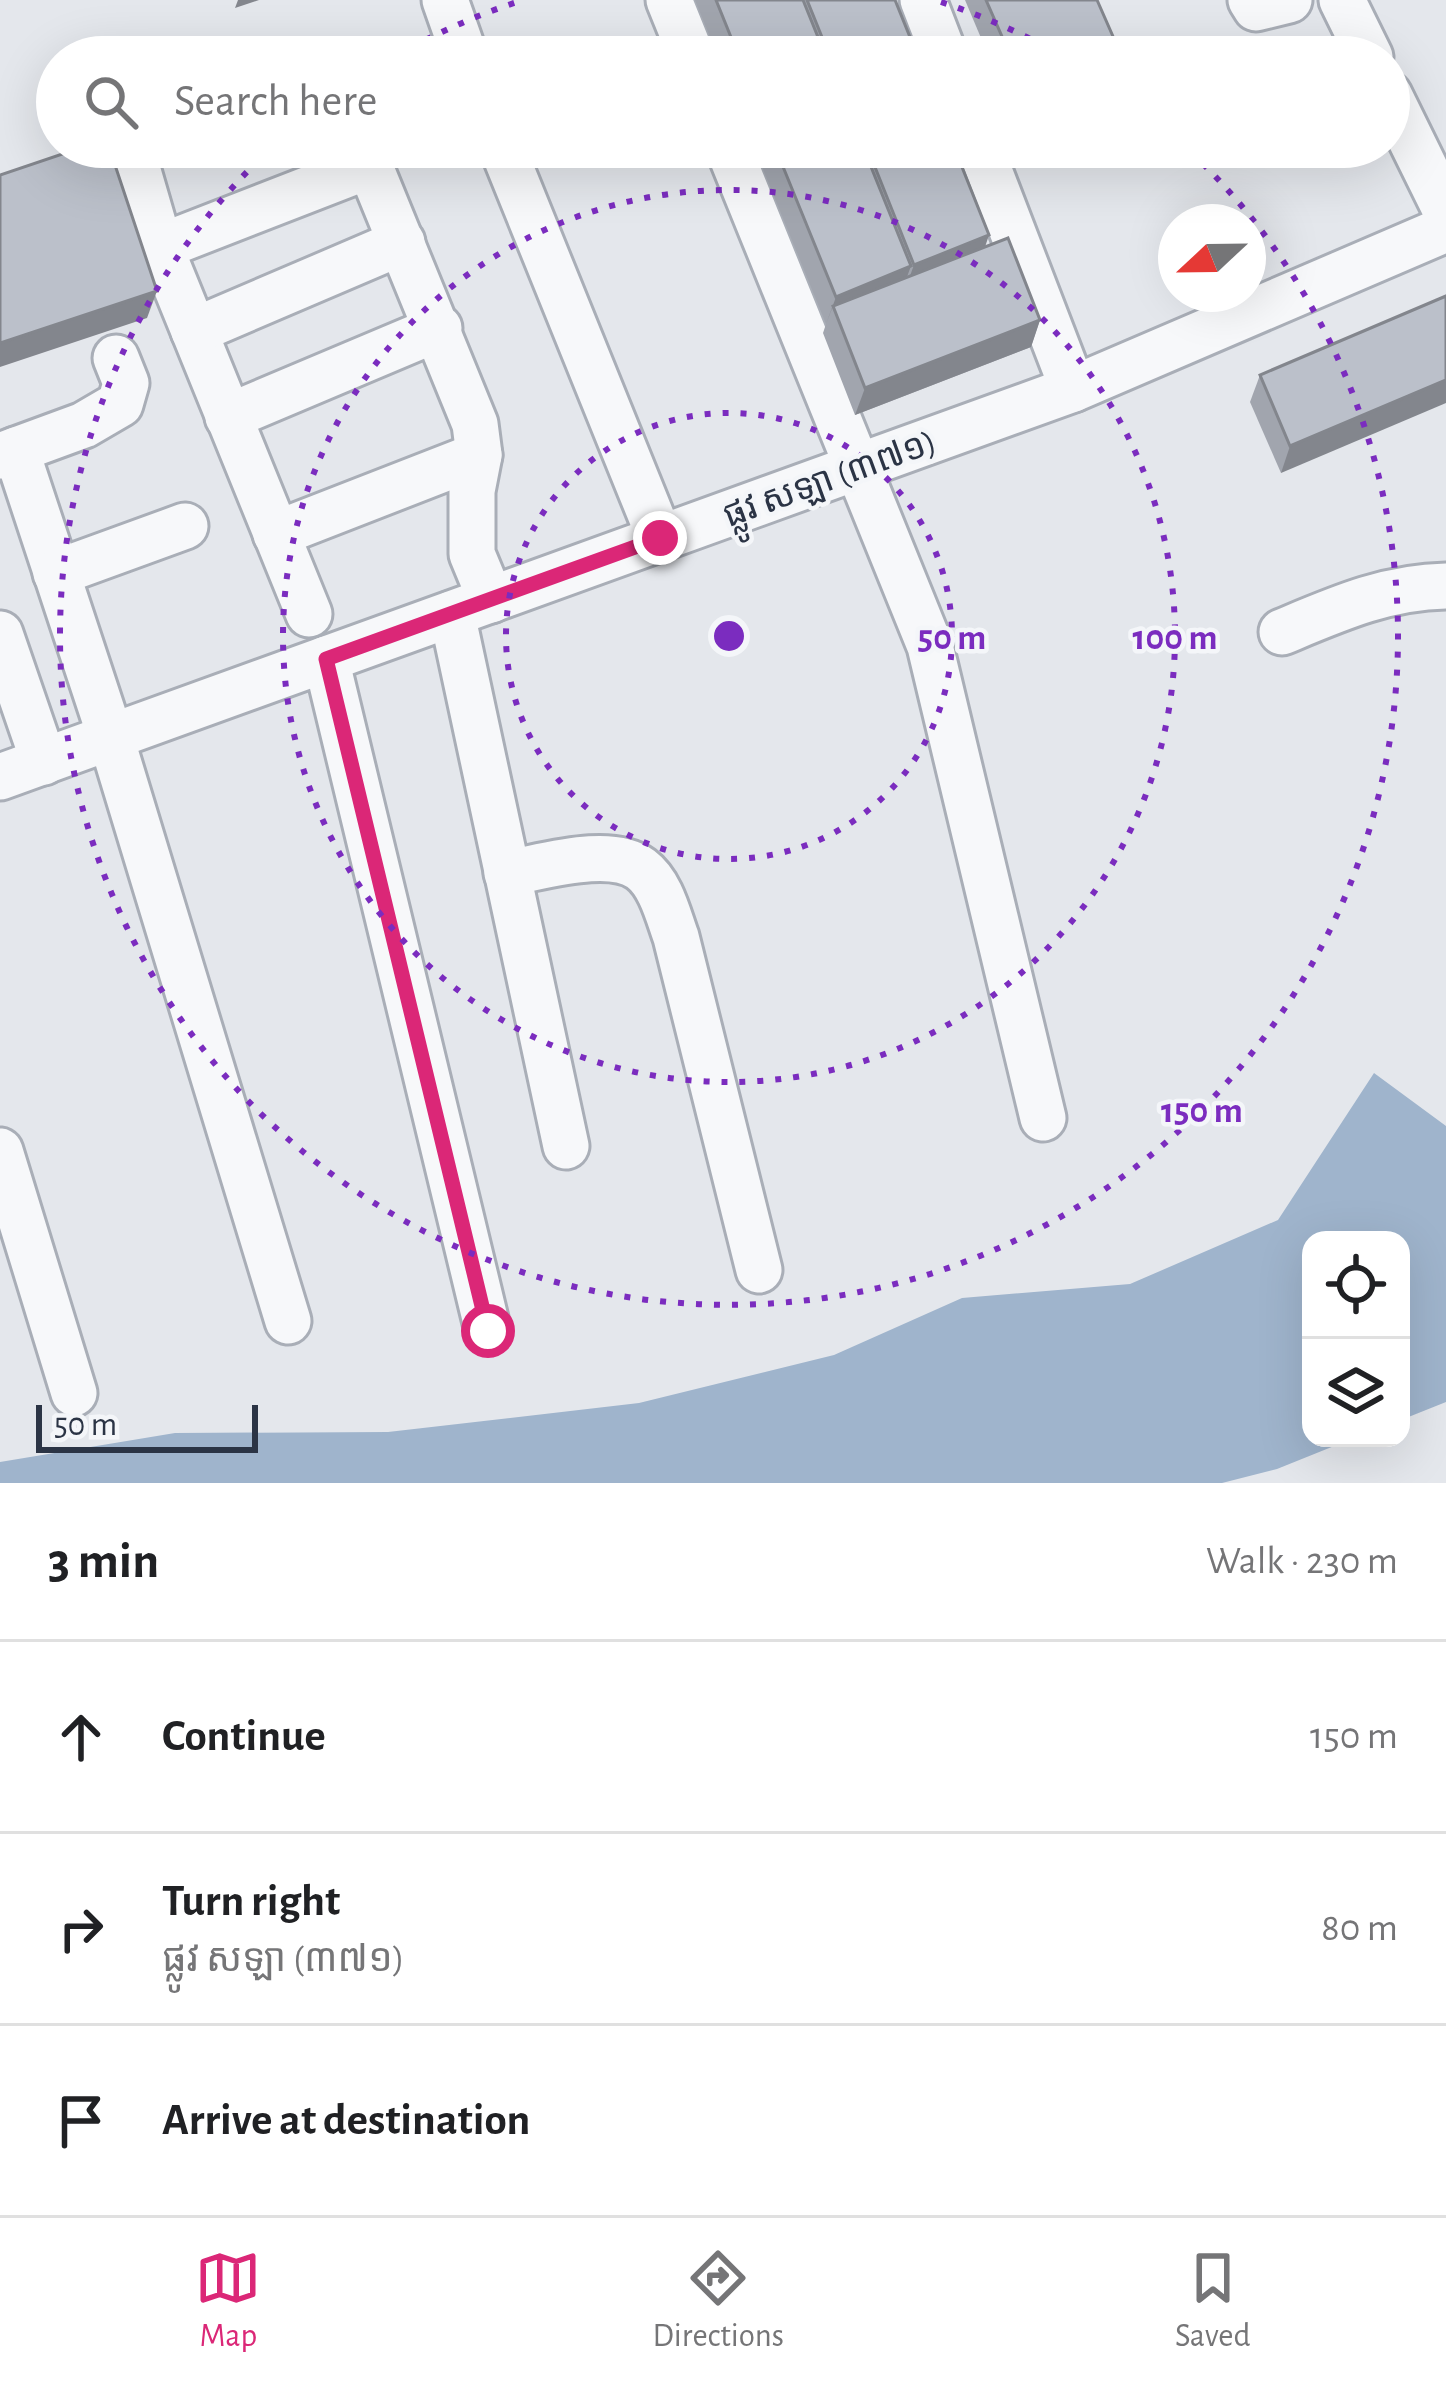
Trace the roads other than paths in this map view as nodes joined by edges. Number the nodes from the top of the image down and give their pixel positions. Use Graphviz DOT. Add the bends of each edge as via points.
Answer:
graph roads {
  1 [pos="445,0"];
  2 [pos="669,0"];
  3 [pos="923,0"];
  4 [pos="1251,0"];
  5 [pos="1289,0"];
  6 [pos="1342,0"];
  7 [pos="458,36"];
  8 [pos="684,36"];
  9 [pos="937,36"];
  10 [pos="1360,36"];
  11 [pos="1410,138"];
  12 [pos="137,168"];
  13 [pos="339,168"];
  14 [pos="371,168"];
  15 [pos="510,168"];
  16 [pos="736,168"];
  17 [pos="988,168"];
  18 [pos="1446,211"];
  19 [pos="1446,229"];
  20 [pos="402,242"];
  21 [pos="160,247"];
  22 [pos="439,328"];
  23 [pos="194,331"];
  24 [pos="116,358"];
  25 [pos="1072,389"];
  26 [pos="228,417"];
  27 [pos="8,453"];
  28 [pos="479,455"];
  29 [pos="857,467"];
  30 [pos="185,526"];
  31 [pos="276,534"];
  32 [pos="660,538"];
  33 [pos="56,573"];
  34 [pos="1446,586"];
  35 [pos="471,607"];
  36 [pos="309,614"];
  37 [pos="1282,632"];
  38 [pos="0,634"];
  39 [pos="326,659"];
  40 [pos="111,737"];
  41 [pos="44,762"];
  42 [pos="0,777"];
  43 [pos="508,873"];
  44 [pos="1043,1118"];
  45 [pos="566,1146"];
  46 [pos="0,1151"];
  47 [pos="759,1270"];
  48 [pos="288,1321"];
  49 [pos="488,1331"];
  50 [pos="74,1393"];
  1 -- 7 [label="street"];
  2 -- 8 [label="street"];
  3 -- 9 [label="street"];
  4 -- 5 [label="street" via="1256,8"];
  6 -- 10 [label="street"];
  11 -- 18 [label="street"];
  12 -- 21 [label="street"];
  13 -- 21 [label="street"];
  14 -- 20 [label="street"];
  15 -- 32 [label="street"];
  16 -- 29 [label="street"];
  17 -- 25 [label="street"];
  19 -- 25 [label="street, ផ្លូវ សឡា (៣៧១)"];
  20 -- 22 [label="street"];
  20 -- 23 [label="street"];
  21 -- 23 [label="street"];
  22 -- 26 [label="street"];
  22 -- 28 [label="street" via="476,424"];
  23 -- 26 [label="street"];
  24 -- 27 [label="street" via="126,383 120,404"];
  25 -- 29 [label="street, ផ្លូវ សឡា (៣៧១)"];
  26 -- 31 [label="street"];
  27 -- 33 [label="street"];
  28 -- 31 [label="street"];
  28 -- 35 [label="street"];
  29 -- 32 [label="street, ផ្លូវ សឡា (៣៧១)"];
  29 -- 44 [label="street" via="930,646"];
  30 -- 33 [label="street"];
  31 -- 36 [label="street"];
  32 -- 35 [label="street, ផ្លូវ សឡា (៣៧១)"];
  33 -- 40 [label="street"];
  34 -- 37 [label="street" via="1346,605"];
  35 -- 39 [label="street, ផ្លូវ សឡា (៣៧១)"];
  35 -- 43 [label="street"];
  38 -- 41 [label="street"];
  39 -- 40 [label="street, ផ្លូវ សឡា (៣៧១)"];
  39 -- 49 [label="street"];
  40 -- 41 [label="street, ផ្លូវ សឡា (៣៧១)"];
  40 -- 48 [label="street"];
  41 -- 42 [label="street, ផ្លូវ សឡា (៣៧១)"];
  43 -- 45 [label="street"];
  43 -- 47 [label="street" via="619,858 642,869 660,894"];
  46 -- 50 [label="street"];
}
